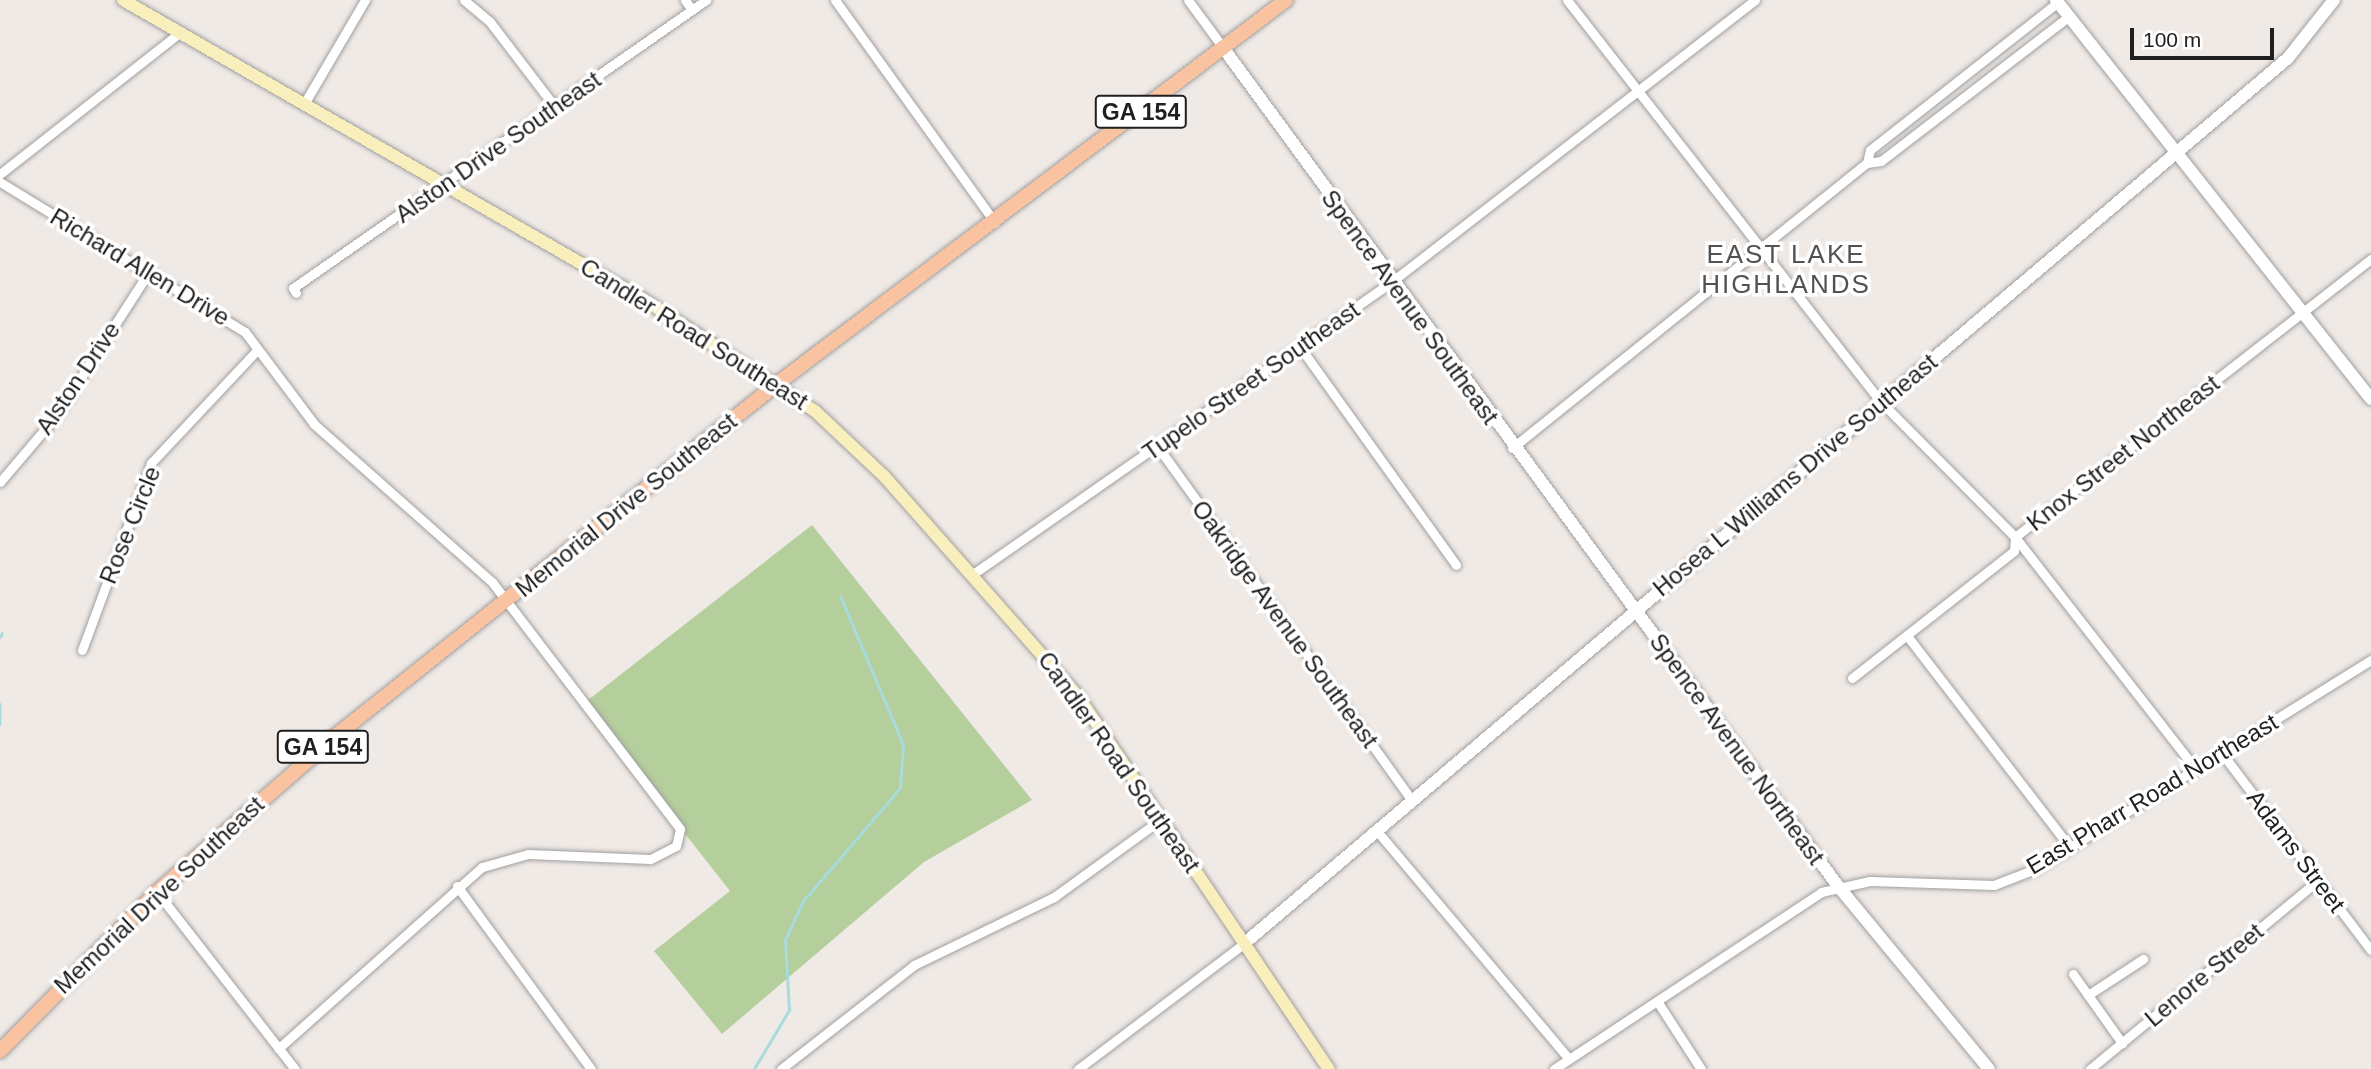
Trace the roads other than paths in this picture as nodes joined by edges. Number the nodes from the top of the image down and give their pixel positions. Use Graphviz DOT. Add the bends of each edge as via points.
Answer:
graph roads {
  1 [pos="123,0"];
  2 [pos="365,0"];
  3 [pos="464,0"];
  4 [pos="685,0"];
  5 [pos="706,0"];
  6 [pos="835,0"];
  7 [pos="1188,0"];
  8 [pos="1286,0"];
  9 [pos="1567,0"];
  10 [pos="1755,0"];
  11 [pos="2334,0"];
  12 [pos="2057,1"];
  13 [pos="692,10"];
  14 [pos="2069,16"];
  15 [pos="178,34"];
  16 [pos="1224,49"];
  17 [pos="1638,90"];
  18 [pos="304,104"];
  19 [pos="555,107"];
  20 [pos="2175,152"];
  21 [pos="1867,163"];
  22 [pos="0,174"];
  23 [pos="0,182"];
  24 [pos="446,183"];
  25 [pos="995,223"];
  26 [pos="1761,248"];
  27 [pos="2371,259"];
  28 [pos="150,270"];
  29 [pos="1390,283"];
  30 [pos="296,293"];
  31 [pos="2303,313"];
  32 [pos="1300,347"];
  33 [pos="256,351"];
  34 [pos="778,383"];
  35 [pos="2371,399"];
  36 [pos="1881,402"];
  37 [pos="1158,447"];
  38 [pos="1512,448"];
  39 [pos="0,482"];
  40 [pos="2015,537"];
  41 [pos="1456,565"];
  42 [pos="973,573"];
  43 [pos="504,603"];
  44 [pos="1636,611"];
  45 [pos="1908,636"];
  46 [pos="82,650"];
  47 [pos="2371,660"];
  48 [pos="1852,678"];
  49 [pos="2221,752"];
  50 [pos="2195,768"];
  51 [pos="1412,801"];
  52 [pos="1160,820"];
  53 [pos="1377,831"];
  54 [pos="2070,847"];
  55 [pos="2317,881"];
  56 [pos="457,886"];
  57 [pos="1838,886"];
  58 [pos="157,892"];
  59 [pos="1246,942"];
  60 [pos="2371,950"];
  61 [pos="2143,959"];
  62 [pos="2073,974"];
  63 [pos="2088,995"];
  64 [pos="1657,1001"];
  65 [pos="2122,1043"];
  66 [pos="278,1049"];
  67 [pos="0,1051"];
  68 [pos="1569,1059"];
  69 [pos="295,1069"];
  70 [pos="592,1069"];
  71 [pos="781,1069"];
  72 [pos="1079,1069"];
  73 [pos="1329,1069"];
  74 [pos="1554,1069"];
  75 [pos="1701,1069"];
  76 [pos="1989,1069"];
  77 [pos="2090,1069"];
  1 -- 15 [label="main road, Candler Road Southeast"];
  2 -- 18 [label="street"];
  3 -- 19 [label="street" via="491,22"];
  4 -- 13 [label="street"];
  5 -- 13 [label="street, Alston Drive Southeast"];
  6 -- 25 [label="street"];
  7 -- 16 [label="street, Spence Avenue Southeast"];
  8 -- 16 [label="main road, Memorial Drive Southeast / GA 154"];
  9 -- 17 [label="street"];
  10 -- 17 [label="street, Tupelo Street Southeast"];
  11 -- 20 [label="street, Hosea L Williams Drive Southeast" via="2288,58"];
  12 -- 14 [label="street"];
  12 -- 21 [label="street" via="1870,149"];
  13 -- 19 [label="street, Alston Drive Southeast"];
  14 -- 20 [label="street"];
  14 -- 21 [label="street" via="1881,161"];
  15 -- 18 [label="main road, Candler Road Southeast"];
  15 -- 22 [label="street"];
  16 -- 25 [label="main road, Memorial Drive Southeast / GA 154"];
  16 -- 29 [label="street, Spence Avenue Southeast"];
  17 -- 26 [label="street"];
  17 -- 29 [label="street, Tupelo Street Southeast"];
  18 -- 24 [label="main road, Candler Road Southeast"];
  19 -- 24 [label="street, Alston Drive Southeast"];
  20 -- 31 [label="street"];
  20 -- 36 [label="street, Hosea L Williams Drive Southeast"];
  21 -- 26 [label="street"];
  23 -- 28 [label="street, Richard Allen Drive"];
  24 -- 30 [label="street, Alston Drive Southeast" via="293,288"];
  24 -- 34 [label="main road, Candler Road Southeast"];
  25 -- 34 [label="main road, Memorial Drive Southeast / GA 154"];
  26 -- 36 [label="street"];
  26 -- 38 [label="street"];
  27 -- 31 [label="street, Knox Street Northeast"];
  28 -- 33 [label="street, Richard Allen Drive" via="227,317"];
  28 -- 39 [label="street, Alston Drive" via="56,416"];
  29 -- 32 [label="street, Tupelo Street Southeast"];
  29 -- 38 [label="street, Spence Avenue Southeast"];
  31 -- 35 [label="street"];
  31 -- 40 [label="street, Knox Street Northeast"];
  32 -- 37 [label="street, Tupelo Street Southeast"];
  32 -- 41 [label="street"];
  33 -- 43 [label="street, Richard Allen Drive" via="314,424 492,582"];
  33 -- 46 [label="street, Rose Circle" via="151,463"];
  34 -- 42 [label="main road, Candler Road Southeast" via="884,476"];
  34 -- 43 [label="main road, Memorial Drive Southeast / GA 154"];
  36 -- 40 [label="street"];
  36 -- 44 [label="street, Hosea L Williams Drive Southeast"];
  37 -- 42 [label="street, Tupelo Street Southeast"];
  37 -- 51 [label="street, Oakridge Avenue Southeast"];
  38 -- 44 [label="street, Spence Avenue Southeast"];
  40 -- 45 [label="street, Knox Street Northeast" via="2014,551"];
  40 -- 50 [label="street"];
  42 -- 52 [label="main road, Candler Road Southeast" via="1078,696"];
  43 -- 56 [label="street, Richard Allen Drive" via="680,830 676,846 660,856 512,856 482,867"];
  43 -- 58 [label="main road, Memorial Drive Southeast / GA 154" via="338,734"];
  44 -- 51 [label="street, Hosea L Williams Drive Southeast"];
  44 -- 57 [label="street, Spence Avenue Northeast"];
  45 -- 48 [label="street, Knox Street Northeast"];
  45 -- 54 [label="street"];
  47 -- 49 [label="street, East Pharr Road Northeast"];
  49 -- 50 [label="street, East Pharr Road Northeast"];
  49 -- 55 [label="street, Adams Street"];
  50 -- 54 [label="street, East Pharr Road Northeast"];
  51 -- 53 [label="street, Hosea L Williams Drive Southeast"];
  52 -- 59 [label="main road, Candler Road Southeast"];
  52 -- 71 [label="street" via="1054,897 914,965"];
  53 -- 59 [label="street, Hosea L Williams Drive Southeast"];
  53 -- 68 [label="street"];
  54 -- 57 [label="street, East Pharr Road Northeast" via="1994,885 1870,881"];
  55 -- 60 [label="street, Adams Street"];
  55 -- 65 [label="street, Lenore Street"];
  56 -- 66 [label="street"];
  56 -- 70 [label="street"];
  57 -- 64 [label="street, East Pharr Road Northeast" via="1793,906"];
  57 -- 76 [label="street, Spence Avenue Northeast"];
  58 -- 66 [label="street"];
  58 -- 67 [label="main road, Memorial Drive Southeast / GA 154"];
  59 -- 72 [label="street"];
  59 -- 73 [label="main road, Candler Road Southeast"];
  61 -- 63 [label="street"];
  62 -- 63 [label="street"];
  63 -- 65 [label="street"];
  64 -- 68 [label="street, East Pharr Road Northeast"];
  64 -- 75 [label="street"];
  65 -- 77 [label="street, Lenore Street"];
  66 -- 69 [label="street"];
  68 -- 74 [label="street, East Pharr Road Northeast"];
}
